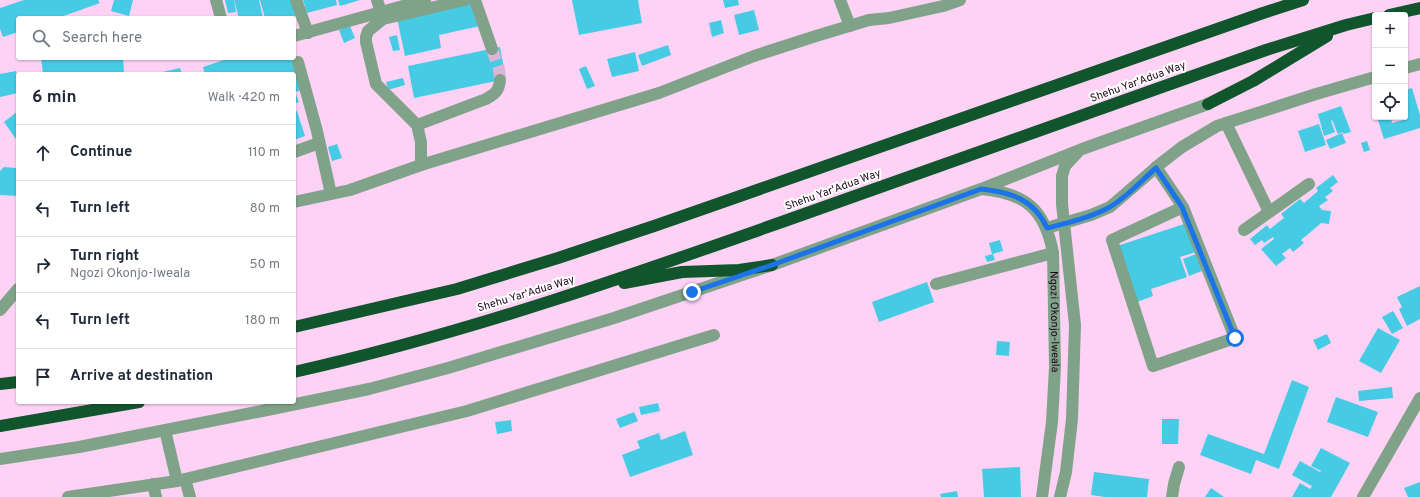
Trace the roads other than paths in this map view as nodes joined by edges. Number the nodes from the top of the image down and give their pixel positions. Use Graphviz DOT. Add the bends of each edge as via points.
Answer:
graph roads {
  1 [pos="216,0"];
  2 [pos="296,0"];
  3 [pos="377,0"];
  4 [pos="425,0"];
  5 [pos="465,0"];
  6 [pos="474,0"];
  7 [pos="840,0"];
  8 [pos="960,0"];
  9 [pos="1303,0"];
  10 [pos="1420,8"];
  11 [pos="381,12"];
  12 [pos="1402,12"];
  13 [pos="220,16"];
  14 [pos="1372,19"];
  15 [pos="1346,25"];
  16 [pos="850,26"];
  17 [pos="308,33"];
  18 [pos="296,36"];
  19 [pos="492,49"];
  20 [pos="298,62"];
  21 [pos="1420,64"];
  22 [pos="1408,67"];
  23 [pos="1372,78"];
  24 [pos="500,80"];
  25 [pos="1208,104"];
  26 [pos="1226,123"];
  27 [pos="417,125"];
  28 [pos="319,143"];
  29 [pos="1082,149"];
  30 [pos="296,151"];
  31 [pos="421,165"];
  32 [pos="1156,168"];
  33 [pos="1309,184"];
  34 [pos="981,189"];
  35 [pos="331,194"];
  36 [pos="296,202"];
  37 [pos="1182,207"];
  38 [pos="1269,212"];
  39 [pos="1064,224"];
  40 [pos="1047,228"];
  41 [pos="1244,230"];
  42 [pos="1053,253"];
  43 [pos="772,265"];
  44 [pos="936,284"];
  45 [pos="590,288"];
  46 [pos="16,291"];
  47 [pos="0,310"];
  48 [pos="296,327"];
  49 [pos="714,335"];
  50 [pos="296,372"];
  51 [pos="16,382"];
  52 [pos="0,384"];
  53 [pos="1420,398"];
  54 [pos="127,404"];
  55 [pos="294,404"];
  56 [pos="296,404"];
  57 [pos="0,426"];
  58 [pos="165,430"];
  59 [pos="0,459"];
  60 [pos="1179,467"];
  61 [pos="181,480"];
  62 [pos="153,484"];
  63 [pos="1366,496"];
  64 [pos="68,497"];
  65 [pos="156,497"];
  66 [pos="190,497"];
  67 [pos="1042,497"];
  68 [pos="1060,497"];
  69 [pos="1172,497"];
  1 -- 13 [label="street"];
  2 -- 17 [label="street"];
  3 -- 11 [label="street"];
  4 -- 11 [label="street"];
  5 -- 27 [label="street" via="383,19 368,31 367,48 376,84"];
  6 -- 19 [label="street"];
  7 -- 16 [label="street"];
  8 -- 16 [label="street"];
  9 -- 48 [label="highway" via="558,258 457,289"];
  10 -- 12 [label="highway"];
  11 -- 17 [label="street"];
  14 -- 15 [label="highway, Shehu Yar'Adua Way"];
  15 -- 25 [label="highway" via="1253,81"];
  15 -- 45 [label="highway, Shehu Yar'Adua Way" via="1266,50 677,260"];
  16 -- 31 [label="street" via="754,56 659,93"];
  17 -- 18 [label="street"];
  20 -- 28 [label="street"];
  21 -- 22 [label="street"];
  23 -- 26 [label="street"];
  24 -- 27 [label="street" via="495,94 486,100"];
  25 -- 29 [label="street"];
  26 -- 32 [label="street" via="1182,147"];
  26 -- 38 [label="street"];
  27 -- 31 [label="street" via="421,142"];
  28 -- 30 [label="street"];
  28 -- 35 [label="street"];
  29 -- 34 [label="street"];
  29 -- 39 [label="street" via="1065,166 1062,176"];
  31 -- 35 [label="street" via="350,190"];
  32 -- 37 [label="street"];
  32 -- 39 [label="street" via="1110,207"];
  33 -- 38 [label="street"];
  34 -- 40 [label="street, Ngozi Okonjo-Iweala" via="1009,193 1022,200 1034,209"];
  34 -- 43 [label="street"];
  35 -- 36 [label="street"];
  37 -- 37 [label="street" via="1235,338 1154,366 1112,240"];
  38 -- 41 [label="street"];
  39 -- 40 [label="street"];
  39 -- 68 [label="street" via="1075,324 1072,418 1066,472"];
  40 -- 42 [label="street, Ngozi Okonjo-Iweala"];
  42 -- 44 [label="street"];
  42 -- 67 [label="street, Ngozi Okonjo-Iweala" via="1055,367 1052,422"];
  43 -- 45 [label="highway" via="739,270 682,272"];
  43 -- 56 [label="street" via="614,318 448,368 369,389"];
  45 -- 50 [label="highway, Shehu Yar'Adua Way" via="403,345"];
  46 -- 47 [label="street"];
  49 -- 61 [label="street" via="467,411"];
  51 -- 52 [label="highway"];
  53 -- 63 [label="street"];
  54 -- 57 [label="highway"];
  55 -- 58 [label="street"];
  58 -- 59 [label="street"];
  58 -- 61 [label="street"];
  60 -- 69 [label="street"];
  61 -- 62 [label="street"];
  61 -- 66 [label="street"];
  62 -- 64 [label="street"];
  62 -- 65 [label="street"];
}
